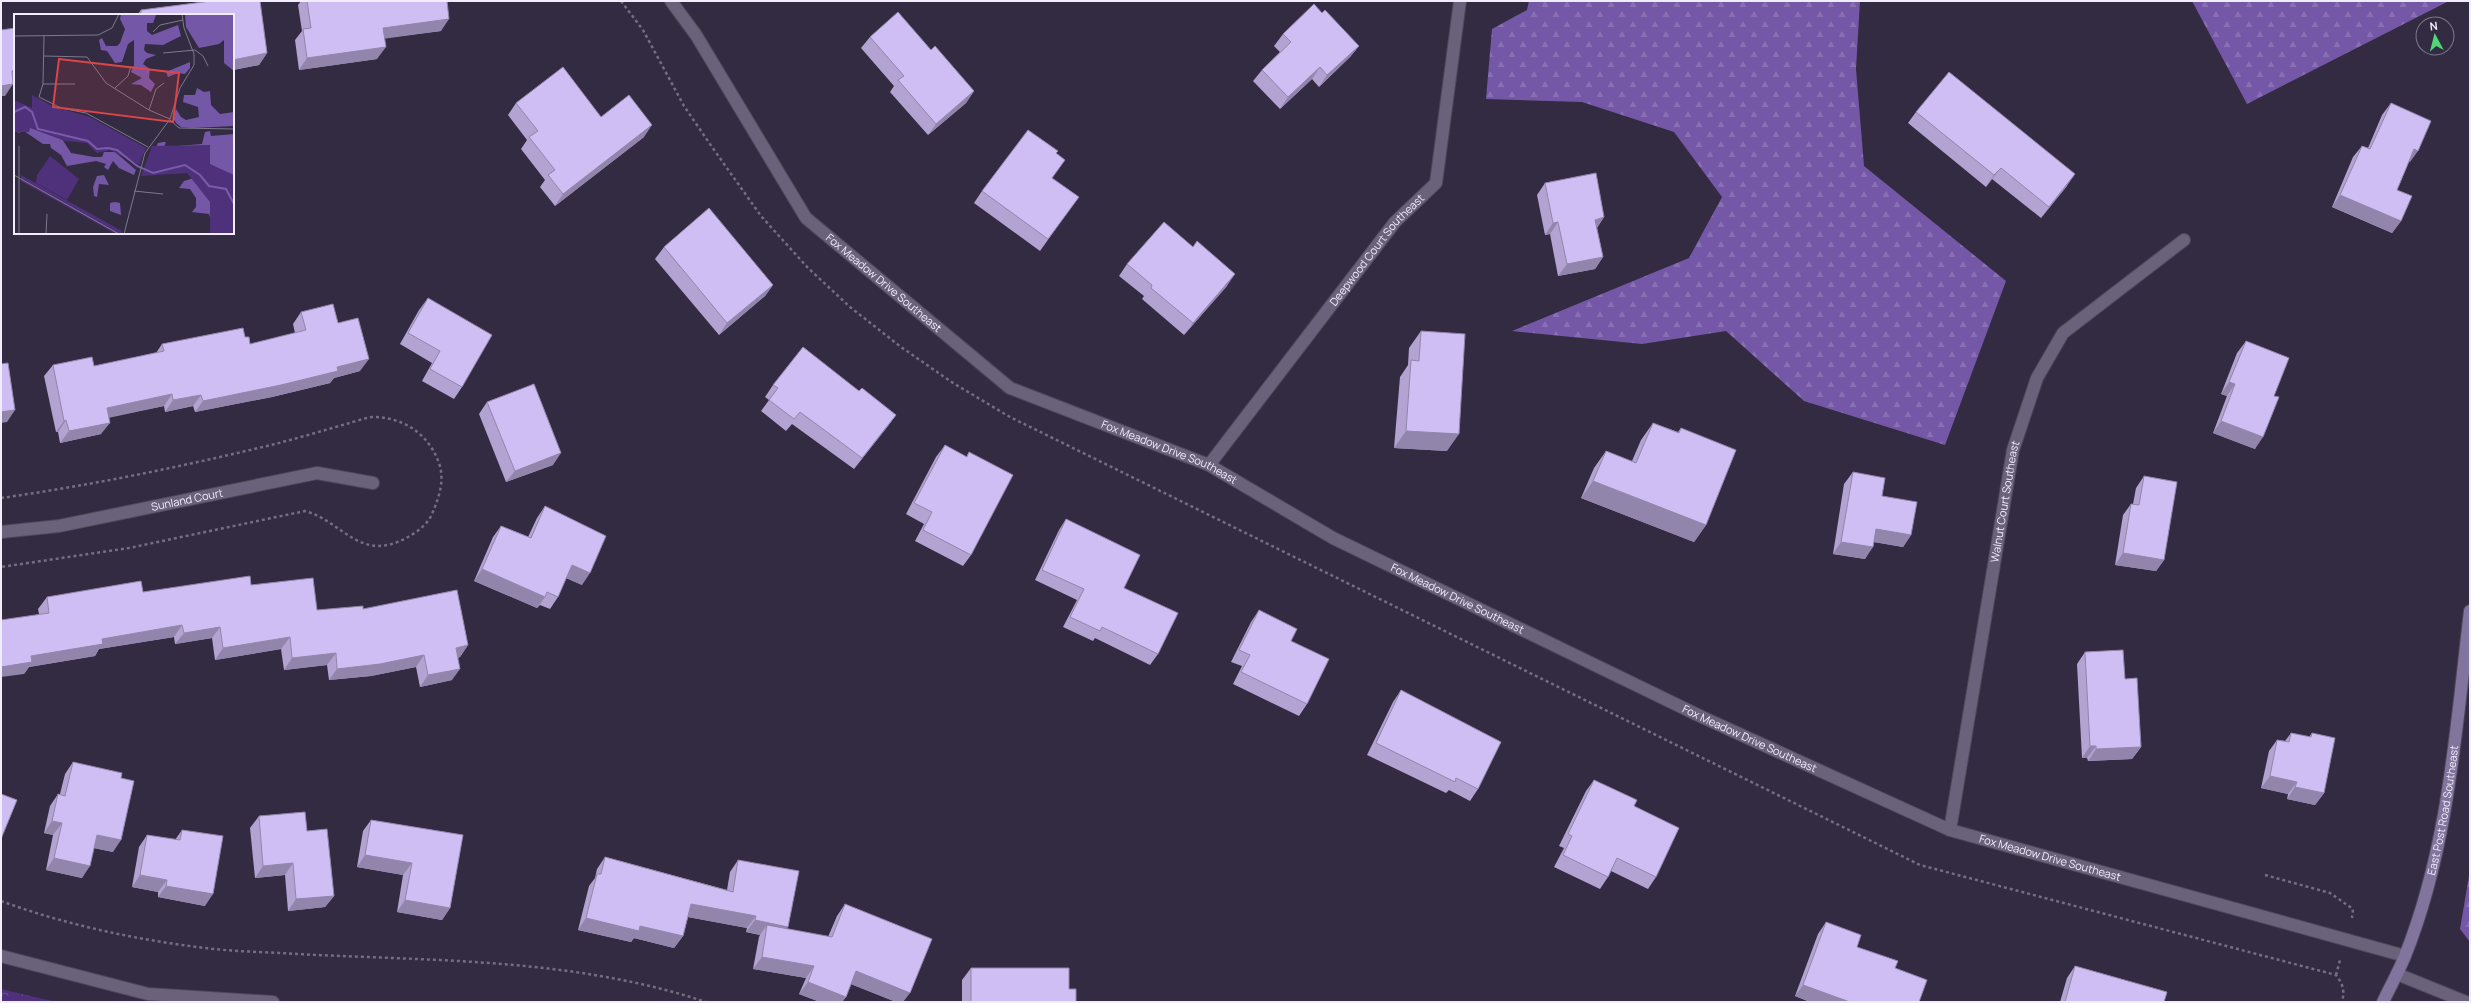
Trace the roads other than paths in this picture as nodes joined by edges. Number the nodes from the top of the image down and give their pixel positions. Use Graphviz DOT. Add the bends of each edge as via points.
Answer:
graph roads {
  1 [pos="671,1"];
  2 [pos="1460,1"];
  3 [pos="2184,240"];
  4 [pos="1209,466"];
  5 [pos="373,483"];
  6 [pos="1,532"];
  7 [pos="2470,611"];
  8 [pos="1950,830"];
  9 [pos="1,956"];
  10 [pos="2405,956"];
  11 [pos="2396,974"];
  12 [pos="274,1002"];
  13 [pos="2383,1002"];
  14 [pos="2466,1002"];
  1 -- 4 [label="street, Fox Meadow Drive Southeast" via="696,35 806,218 1010,388"];
  2 -- 4 [label="street, Deepwood Court Southeast" via="1436,183 1395,222"];
  3 -- 8 [label="street, Walnut Court Southeast" via="2063,333 2038,378 2013,450"];
  4 -- 8 [label="street, Fox Meadow Drive Southeast" via="1340,541 1702,717"];
  5 -- 6 [label="street, Sunland Court" via="317,473 59,526"];
  7 -- 10 [label="main road, East Post Road Southeast" via="2446,803 2426,891"];
  8 -- 10 [label="street, Fox Meadow Drive Southeast"];
  9 -- 12 [label="street" via="148,994"];
  10 -- 11 [label="main road, East Post Road Southeast"];
  11 -- 13 [label="main road, East Post Road Southeast"];
  11 -- 14 [label="street"];
}
